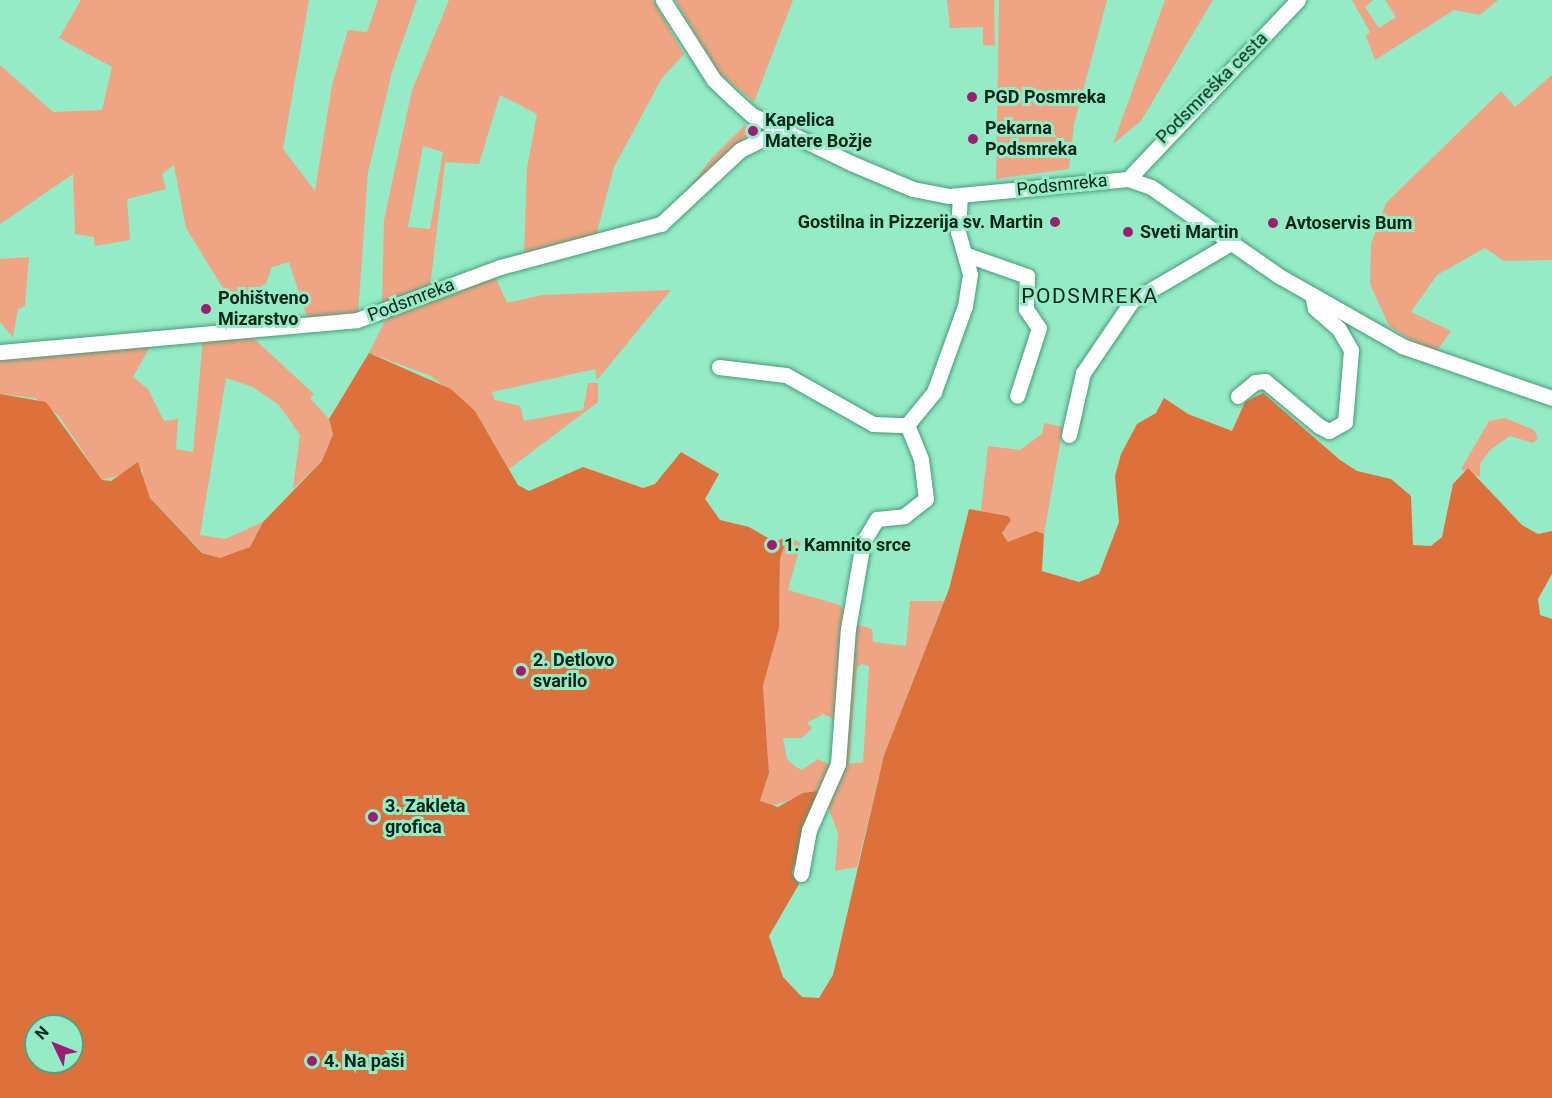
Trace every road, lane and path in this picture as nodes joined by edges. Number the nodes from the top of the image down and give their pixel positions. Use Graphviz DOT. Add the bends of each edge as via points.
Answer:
graph roads {
  1 [pos="663,0"];
  2 [pos="1298,0"];
  3 [pos="781,130"];
  4 [pos="1128,179"];
  5 [pos="960,196"];
  6 [pos="1231,243"];
  7 [pos="967,255"];
  8 [pos="1312,295"];
  9 [pos="0,352"];
  10 [pos="719,367"];
  11 [pos="1017,396"];
  12 [pos="1238,396"];
  13 [pos="1552,398"];
  14 [pos="907,425"];
  15 [pos="1068,435"];
  16 [pos="801,874"];
  1 -- 3 [label="street, Podsmreka" via="714,80 752,115"];
  2 -- 4 [label="street, Podsmreška cesta"];
  3 -- 5 [label="street, Podsmreka" via="889,180"];
  3 -- 9 [label="street, Podsmreka" via="740,150 661,224 500,267 357,320"];
  4 -- 5 [label="street, Podsmreka"];
  4 -- 6 [label="street, Podsmreka" via="1175,202"];
  5 -- 7 [label="street" via="958,232"];
  6 -- 8 [label="street, Podsmreka"];
  6 -- 15 [label="street" via="1132,301 1083,373"];
  7 -- 11 [label="street" via="1027,276 1026,309 1039,328"];
  7 -- 14 [label="street" via="970,274 954,342 934,392"];
  8 -- 12 [label="street" via="1315,308 1343,334 1351,350 1345,422 1329,431 1319,426 1265,381 1254,382"];
  8 -- 13 [label="street, Podsmreka" via="1402,346"];
  10 -- 14 [label="street" via="786,375 873,424"];
  14 -- 16 [label="street" via="921,459 926,499 904,516 877,519 863,542 848,628 838,764 809,830"];
}
